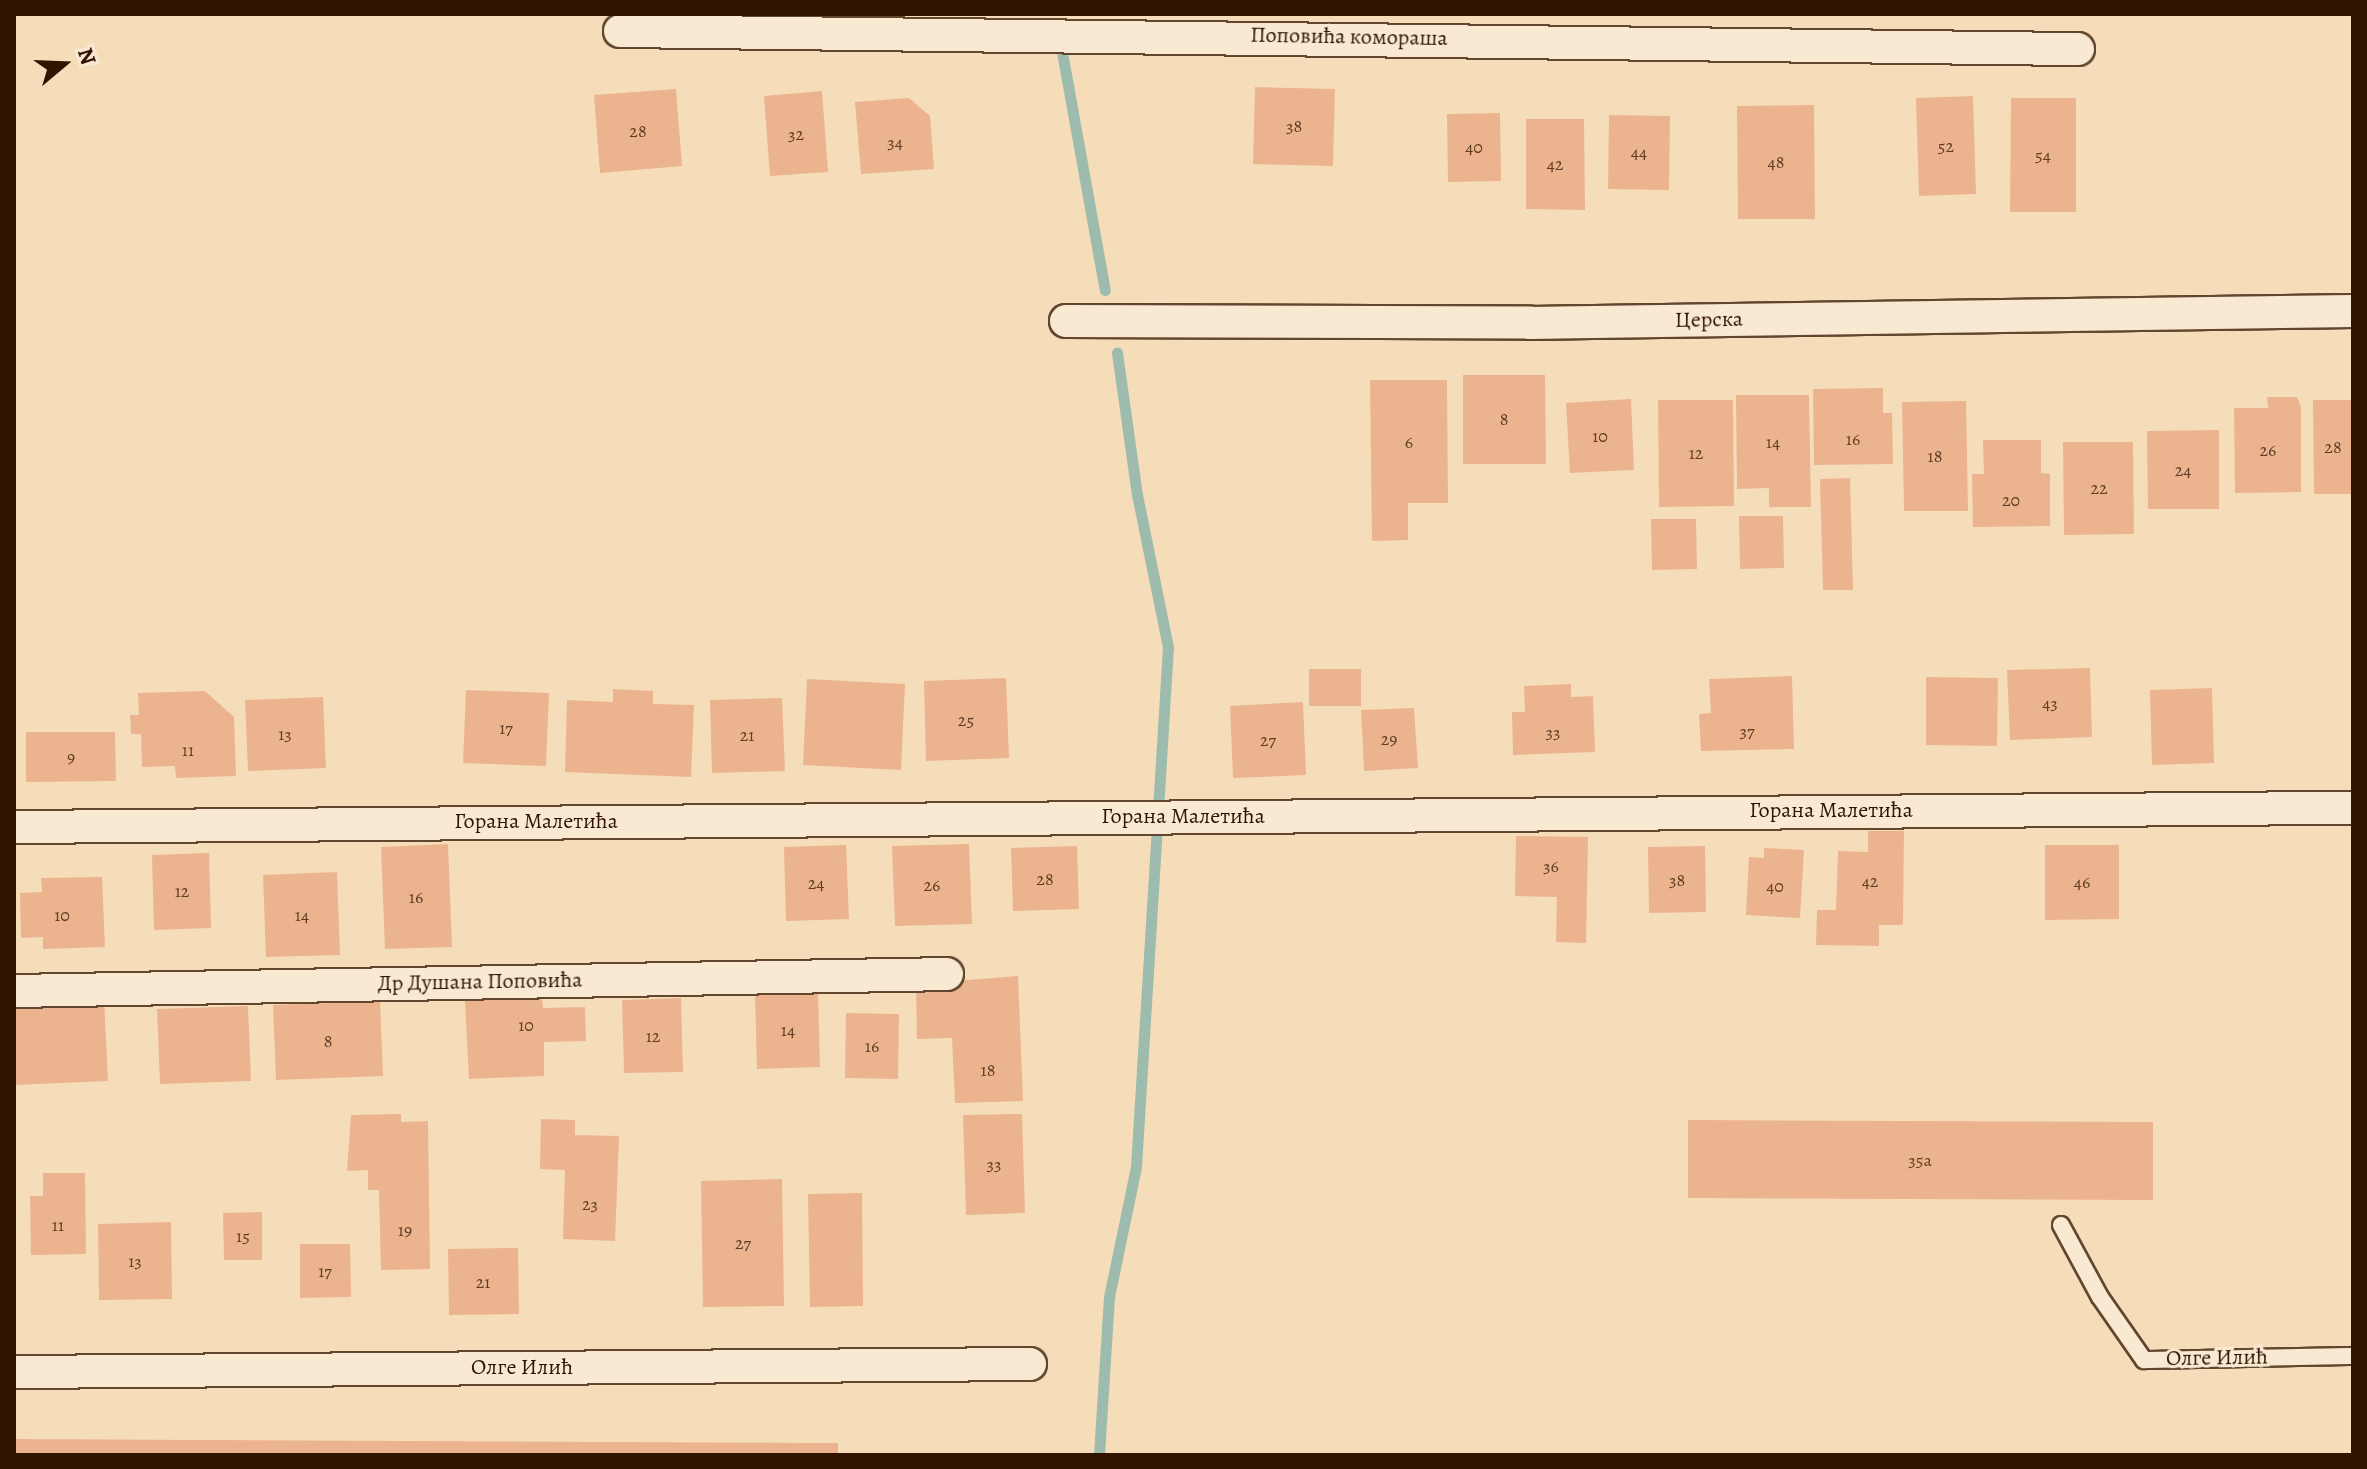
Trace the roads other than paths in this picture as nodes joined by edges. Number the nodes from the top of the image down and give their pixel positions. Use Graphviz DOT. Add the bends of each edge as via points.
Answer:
graph roads {
  1 [pos="1005,23"];
  2 [pos="620,31"];
  3 [pos="2078,49"];
  4 [pos="2353,311"];
  5 [pos="1066,321"];
  6 [pos="2353,808"];
  7 [pos="14,827"];
  8 [pos="947,974"];
  9 [pos="14,991"];
  10 [pos="2061,1225"];
  11 [pos="2353,1356"];
  12 [pos="1030,1364"];
  13 [pos="14,1372"];
  1 -- 2 [label="street, Поповића комораша"];
  1 -- 3 [label="street, Поповића комораша"];
  4 -- 5 [label="street, Церска" via="1530,323"];
  6 -- 7 [label="street, Горана Малетића"];
  8 -- 9 [label="street, Др Душана Поповића"];
  10 -- 11 [label="lane, Олге Илић" via="2100,1297 2144,1360"];
  12 -- 13 [label="street, Олге Илић"];
}
